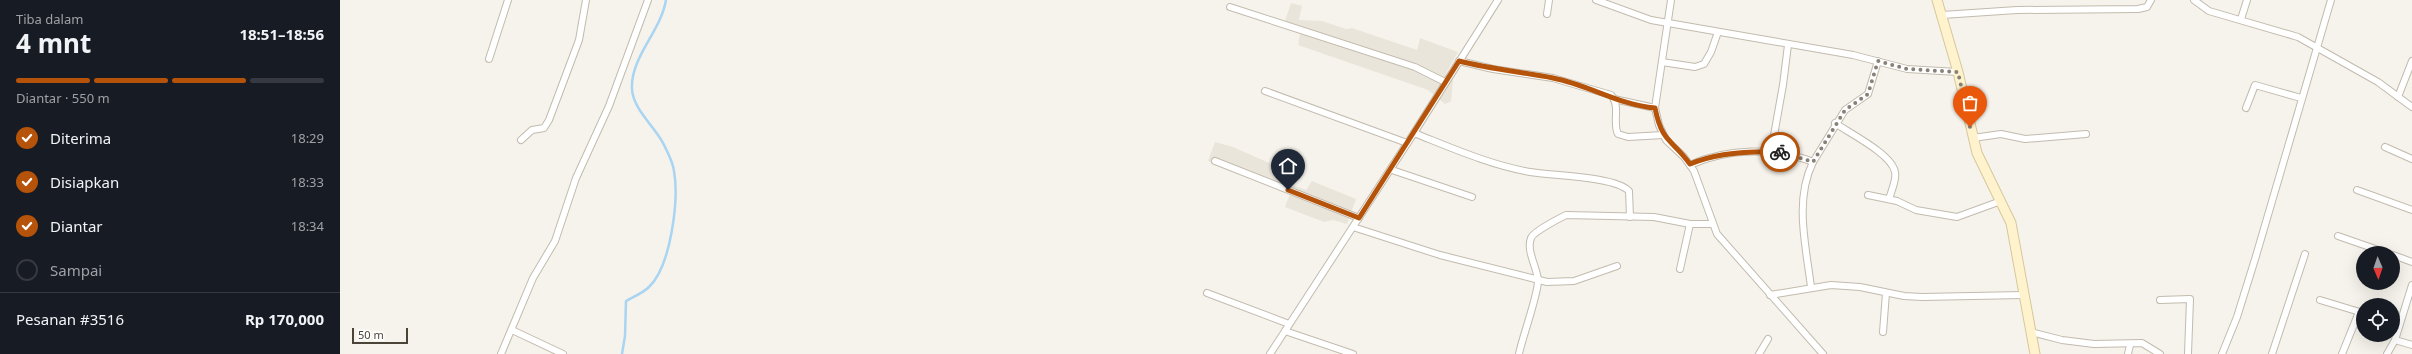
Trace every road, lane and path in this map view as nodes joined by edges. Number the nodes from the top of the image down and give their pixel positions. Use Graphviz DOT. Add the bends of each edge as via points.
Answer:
graph roads {
  1 [pos="508,0"];
  2 [pos="586,0"];
  3 [pos="648,0"];
  4 [pos="1498,0"];
  5 [pos="1549,0"];
  6 [pos="1596,0"];
  7 [pos="1670,0"];
  8 [pos="1937,0"];
  9 [pos="2151,0"];
  10 [pos="2194,0"];
  11 [pos="2247,0"];
  12 [pos="2331,0"];
  13 [pos="1230,7"];
  14 [pos="1547,14"];
  15 [pos="1942,15"];
  16 [pos="2241,19"];
  17 [pos="1667,23"];
  18 [pos="1718,32"];
  19 [pos="1788,45"];
  20 [pos="2318,47"];
  21 [pos="490,59"];
  22 [pos="1459,61"];
  23 [pos="1878,61"];
  24 [pos="2412,61"];
  25 [pos="1662,62"];
  26 [pos="1958,72"];
  27 [pos="1445,82"];
  28 [pos="1265,91"];
  29 [pos="2398,97"];
  30 [pos="2301,98"];
  31 [pos="1614,99"];
  32 [pos="2412,107"];
  33 [pos="1655,108"];
  34 [pos="2246,108"];
  35 [pos="1835,123"];
  36 [pos="1414,133"];
  37 [pos="2086,134"];
  38 [pos="1663,135"];
  39 [pos="1973,138"];
  40 [pos="521,140"];
  41 [pos="1407,143"];
  42 [pos="2385,147"];
  43 [pos="1771,152"];
  44 [pos="2412,159"];
  45 [pos="1215,161"];
  46 [pos="1813,162"];
  47 [pos="1690,164"];
  48 [pos="1392,170"];
  49 [pos="2357,190"];
  50 [pos="1868,195"];
  51 [pos="1472,197"];
  52 [pos="1889,199"];
  53 [pos="2001,201"];
  54 [pos="2412,210"];
  55 [pos="1630,217"];
  56 [pos="1359,218"];
  57 [pos="1690,224"];
  58 [pos="1712,224"];
  59 [pos="1353,226"];
  60 [pos="2338,236"];
  61 [pos="2367,246"];
  62 [pos="2305,254"];
  63 [pos="2400,258"];
  64 [pos="2412,262"];
  65 [pos="1617,266"];
  66 [pos="1680,269"];
  67 [pos="1538,281"];
  68 [pos="2412,285"];
  69 [pos="1811,287"];
  70 [pos="1207,293"];
  71 [pos="1886,293"];
  72 [pos="1770,294"];
  73 [pos="2023,294"];
  74 [pos="2160,300"];
  75 [pos="2320,300"];
  76 [pos="2356,311"];
  77 [pos="2400,315"];
  78 [pos="1289,324"];
  79 [pos="2356,324"];
  80 [pos="512,330"];
  81 [pos="1285,331"];
  82 [pos="1883,332"];
  83 [pos="2031,332"];
  84 [pos="1768,339"];
  85 [pos="2400,341"];
  86 [pos="2394,342"];
  87 [pos="2130,345"];
  88 [pos="2412,345"];
  89 [pos="501,354"];
  90 [pos="563,354"];
  91 [pos="1270,354"];
  92 [pos="1353,354"];
  93 [pos="1519,354"];
  94 [pos="1759,354"];
  95 [pos="1823,354"];
  96 [pos="2035,354"];
  97 [pos="2128,354"];
  98 [pos="2160,354"];
  99 [pos="2188,354"];
  100 [pos="2222,354"];
  101 [pos="2272,354"];
  102 [pos="2342,354"];
  103 [pos="2387,354"];
  1 -- 21 [label="street"];
  2 -- 40 [label="street" via="579,40 549,120 544,128 532,130"];
  3 -- 80 [label="street" via="608,106 576,178 555,241 533,278"];
  4 -- 22 [label="street"];
  5 -- 14 [label="street"];
  6 -- 17 [label="street"];
  7 -- 17 [label="street"];
  8 -- 15 [label="main road"];
  9 -- 15 [label="street" via="2148,7 2138,9 2036,10"];
  10 -- 16 [label="street" via="2209,11"];
  11 -- 16 [label="street"];
  12 -- 20 [label="street"];
  13 -- 27 [label="street" via="1415,67"];
  15 -- 26 [label="main road"];
  16 -- 20 [label="street" via="2298,37"];
  17 -- 18 [label="street"];
  17 -- 25 [label="street"];
  18 -- 19 [label="street"];
  18 -- 25 [label="street" via="1704,64 1695,67"];
  19 -- 23 [label="street"];
  19 -- 43 [label="street"];
  20 -- 29 [label="street" via="2378,82"];
  20 -- 30 [label="street"];
  22 -- 27 [label="street"];
  22 -- 31 [label="street" via="1553,78"];
  23 -- 26 [label="street" via="1907,69"];
  23 -- 35 [label="street" via="1868,94 1845,110"];
  24 -- 29 [label="street"];
  25 -- 33 [label="street"];
  26 -- 39 [label="main road"];
  27 -- 36 [label="street"];
  28 -- 41 [label="street"];
  29 -- 32 [label="street"];
  30 -- 34 [label="street" via="2255,86"];
  30 -- 100 [label="street" via="2256,256 2237,317"];
  31 -- 33 [label="street"];
  31 -- 38 [label="street" via="1618,134 1628,137"];
  33 -- 38 [label="street"];
  35 -- 46 [label="street"];
  35 -- 52 [label="street" via="1884,157 1893,167 1896,172"];
  36 -- 41 [label="street"];
  36 -- 55 [label="street" via="1502,166 1619,185 1629,191"];
  37 -- 39 [label="street" via="2025,139 2001,134"];
  38 -- 47 [label="street"];
  39 -- 53 [label="main road" via="1977,153"];
  41 -- 48 [label="street"];
  42 -- 44 [label="street"];
  43 -- 46 [label="street" via="1782,152"];
  43 -- 47 [label="street" via="1724,155"];
  45 -- 56 [label="street"];
  46 -- 69 [label="street" via="1805,181 1802,213"];
  47 -- 58 [label="street"];
  48 -- 51 [label="street"];
  48 -- 56 [label="street"];
  49 -- 54 [label="street"];
  50 -- 52 [label="street"];
  52 -- 53 [label="street" via="1916,210 1957,217"];
  53 -- 73 [label="main road" via="2016,239"];
  55 -- 57 [label="street" via="1654,217"];
  55 -- 67 [label="street" via="1566,215 1536,233 1531,238 1530,245"];
  56 -- 59 [label="street"];
  57 -- 58 [label="street"];
  57 -- 66 [label="street"];
  58 -- 72 [label="street" via="1728,248"];
  59 -- 67 [label="street" via="1440,255"];
  59 -- 78 [label="street"];
  60 -- 61 [label="street"];
  62 -- 101 [label="street"];
  63 -- 64 [label="street"];
  65 -- 67 [label="street" via="1568,283"];
  67 -- 93 [label="street"];
  68 -- 77 [label="street"];
  69 -- 71 [label="street" via="1845,285"];
  69 -- 72 [label="street"];
  70 -- 78 [label="street"];
  71 -- 73 [label="street" via="1922,297"];
  71 -- 82 [label="street"];
  72 -- 95 [label="street"];
  73 -- 83 [label="main road"];
  74 -- 99 [label="street" via="2190,299"];
  75 -- 76 [label="street"];
  78 -- 81 [label="street"];
  79 -- 102 [label="street"];
  80 -- 89 [label="street"];
  80 -- 90 [label="street"];
  81 -- 91 [label="street"];
  81 -- 92 [label="street"];
  83 -- 87 [label="street" via="2062,340"];
  83 -- 96 [label="main road"];
  84 -- 94 [label="street"];
  85 -- 88 [label="street"];
  86 -- 103 [label="street"];
  87 -- 97 [label="street"];
  87 -- 98 [label="street" via="2142,343"];
}
